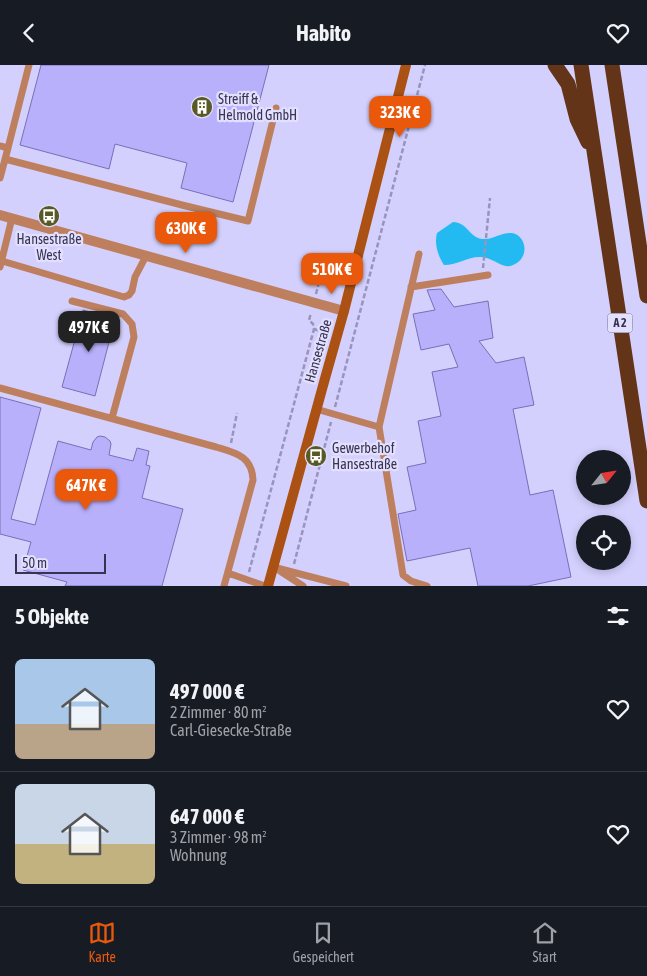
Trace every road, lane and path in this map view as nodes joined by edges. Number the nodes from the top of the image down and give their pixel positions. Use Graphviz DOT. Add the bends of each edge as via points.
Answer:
graph roads {
  1 [pos="29,65"];
  2 [pos="406,65"];
  3 [pos="425,65"];
  4 [pos="555,65"];
  5 [pos="581,65"];
  6 [pos="612,65"];
  7 [pos="276,107"];
  8 [pos="4,147"];
  9 [pos="594,154"];
  10 [pos="5,159"];
  11 [pos="0,178"];
  12 [pos="490,198"];
  13 [pos="0,215"];
  14 [pos="12,218"];
  15 [pos="419,254"];
  16 [pos="146,256"];
  17 [pos="484,261"];
  18 [pos="1,264"];
  19 [pos="353,275"];
  20 [pos="488,275"];
  21 [pos="369,279"];
  22 [pos="411,287"];
  23 [pos="647,296"];
  24 [pos="72,301"];
  25 [pos="314,303"];
  26 [pos="344,311"];
  27 [pos="0,388"];
  28 [pos="316,409"];
  29 [pos="237,413"];
  30 [pos="333,414"];
  31 [pos="112,418"];
  32 [pos="379,427"];
  33 [pos="229,451"];
  34 [pos="647,501"];
  35 [pos="274,567"];
  36 [pos="292,572"];
  37 [pos="228,573"];
  38 [pos="246,580"];
  39 [pos="224,586"];
  40 [pos="267,586"];
  41 [pos="303,586"];
  42 [pos="346,586"];
  43 [pos="427,586"];
  1 -- 8 [label="lane"];
  2 -- 19 [label="main road, Hansestraße"];
  3 -- 21 [label="path"];
  4 -- 9 [label="highway" via="568,84 577,119"];
  5 -- 9 [label="highway, A 2"];
  6 -- 23 [label="highway"];
  7 -- 10 [label="lane" via="248,221"];
  8 -- 10 [label="lane"];
  9 -- 34 [label="highway, A 2"];
  10 -- 11 [label="lane"];
  12 -- 17 [label="path"];
  13 -- 14 [label="street"];
  14 -- 16 [label="street"];
  14 -- 18 [label="lane"];
  15 -- 22 [label="lane"];
  16 -- 18 [label="lane" via="132,291 124,297"];
  16 -- 25 [label="street"];
  19 -- 21 [label="path"];
  19 -- 25 [label="path" via="338,271 330,277 320,278"];
  19 -- 26 [label="main road, Hansestraße"];
  20 -- 22 [label="lane"];
  21 -- 30 [label="path"];
  22 -- 32 [label="lane"];
  24 -- 31 [label="lane" via="122,314 132,324 134,337"];
  25 -- 26 [label="street"];
  25 -- 38 [label="path" via="309,320 314,329"];
  26 -- 28 [label="main road, Hansestraße"];
  27 -- 31 [label="lane"];
  28 -- 30 [label="lane"];
  28 -- 35 [label="main road, Hansestraße"];
  29 -- 33 [label="path"];
  30 -- 32 [label="lane"];
  30 -- 36 [label="path"];
  31 -- 33 [label="lane"];
  32 -- 43 [label="lane" via="403,575"];
  33 -- 37 [label="lane" via="250,465 253,480"];
  35 -- 36 [label="lane"];
  35 -- 40 [label="main road, Hansestraße"];
  35 -- 41 [label="lane"];
  36 -- 42 [label="lane"];
  37 -- 38 [label="lane"];
  37 -- 39 [label="lane"];
  38 -- 40 [label="lane"];
}
